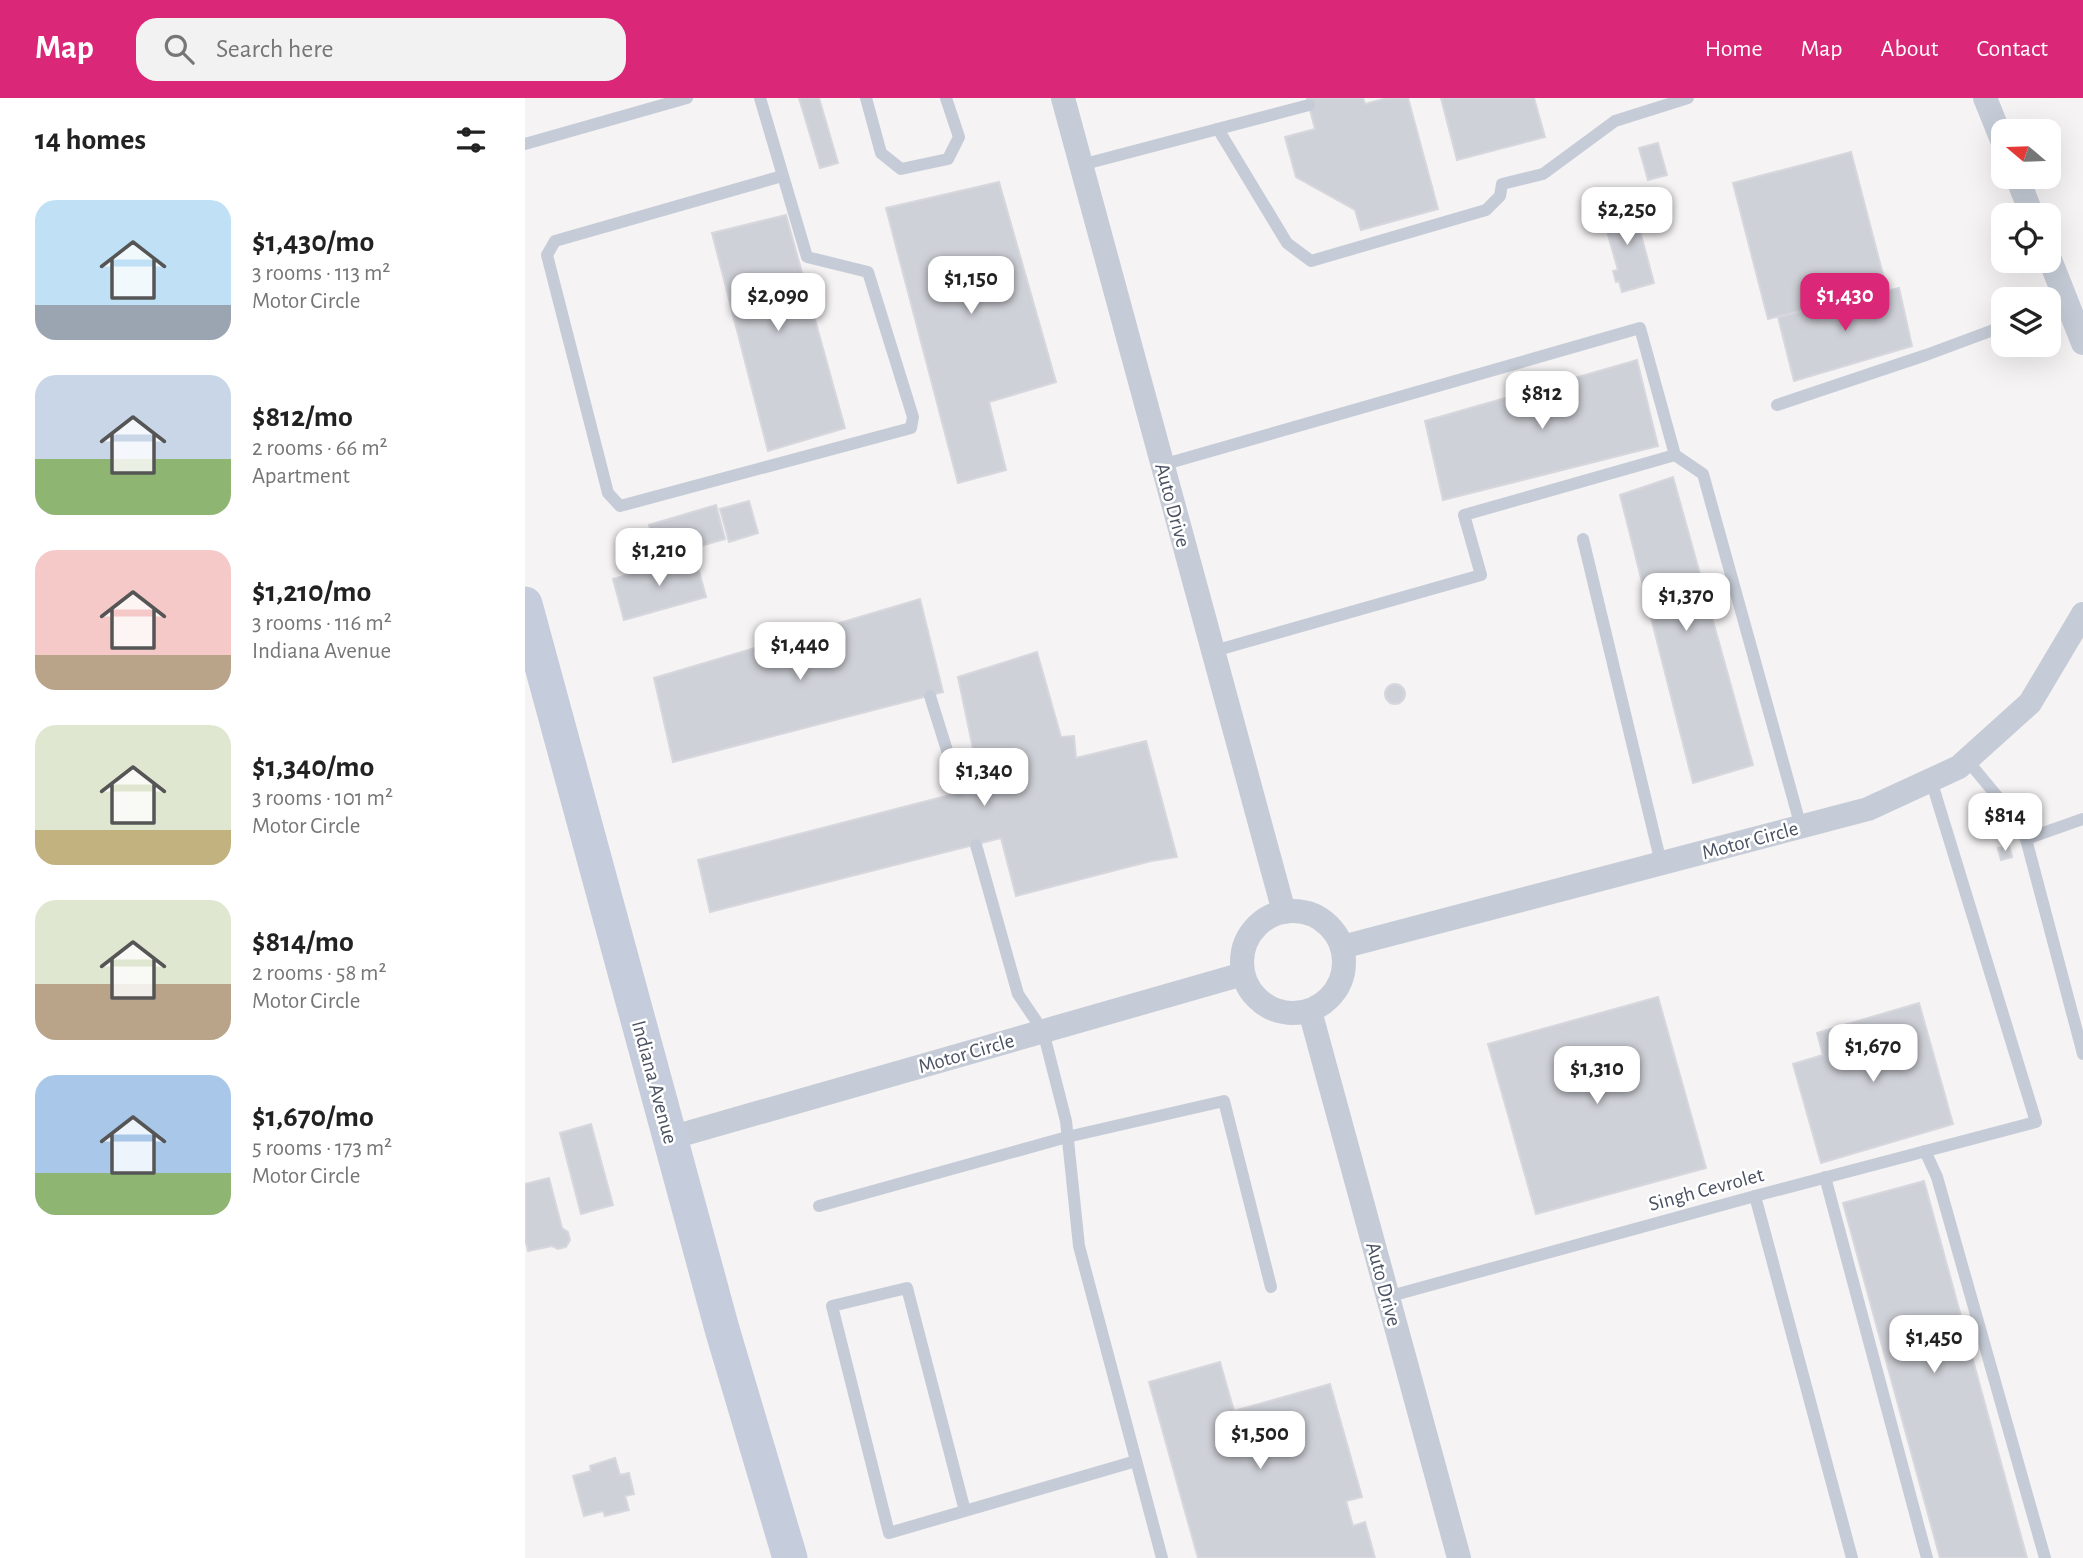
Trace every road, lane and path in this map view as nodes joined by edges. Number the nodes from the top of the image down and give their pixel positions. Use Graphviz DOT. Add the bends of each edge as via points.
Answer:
graph roads {
  1 [pos="687,98"];
  2 [pos="760,98"];
  3 [pos="866,98"];
  4 [pos="946,98"];
  5 [pos="1063,98"];
  6 [pos="1688,98"];
  7 [pos="1985,98"];
  8 [pos="1309,105"];
  9 [pos="1993,119"];
  10 [pos="1218,129"];
  11 [pos="525,144"];
  12 [pos="1081,165"];
  13 [pos="782,176"];
  14 [pos="2061,310"];
  15 [pos="1991,331"];
  16 [pos="2083,343"];
  17 [pos="1777,405"];
  18 [pos="1675,455"];
  19 [pos="1162,465"];
  20 [pos="1583,539"];
  21 [pos="525,604"];
  22 [pos="2083,614"];
  23 [pos="1214,651"];
  24 [pos="930,696"];
  25 [pos="1967,760"];
  26 [pos="1931,780"];
  27 [pos="960,792"];
  28 [pos="2083,819"];
  29 [pos="1801,827"];
  30 [pos="2026,839"];
  31 [pos="976,845"];
  32 [pos="1661,863"];
  33 [pos="1284,912"];
  34 [pos="1342,947"];
  35 [pos="1243,974"];
  36 [pos="1310,1010"];
  37 [pos="1043,1031"];
  38 [pos="2083,1054"];
  39 [pos="679,1135"];
  40 [pos="1067,1137"];
  41 [pos="1925,1151"];
  42 [pos="1825,1177"];
  43 [pos="1755,1196"];
  44 [pos="819,1206"];
  45 [pos="1271,1287"];
  46 [pos="1387,1297"];
  47 [pos="1136,1461"];
  48 [pos="965,1511"];
  49 [pos="790,1558"];
  50 [pos="1162,1558"];
  51 [pos="1459,1558"];
  52 [pos="1852,1558"];
  53 [pos="1927,1558"];
  54 [pos="2045,1558"];
  1 -- 11 [label="lane"];
  2 -- 13 [label="lane"];
  3 -- 4 [label="lane" via="881,153 901,169 948,159 958,137"];
  5 -- 12 [label="street, Auto Drive"];
  6 -- 10 [label="lane" via="1615,121 1543,174 1502,184 1500,196 1486,210 1311,261 1287,243"];
  7 -- 9 [label="street"];
  8 -- 10 [label="lane"];
  10 -- 12 [label="lane"];
  12 -- 19 [label="street, Auto Drive"];
  13 -- 13 [label="lane" via="555,242 547,255 608,493 620,506 911,428 913,417 868,272 807,257"];
  14 -- 16 [label="street"];
  15 -- 17 [label="lane"];
  18 -- 19 [label="lane" via="1640,328"];
  18 -- 23 [label="lane" via="1464,515 1481,575"];
  18 -- 29 [label="lane" via="1703,474"];
  19 -- 23 [label="street, Auto Drive"];
  20 -- 32 [label="lane"];
  21 -- 39 [label="main road, Indiana Avenue"];
  22 -- 25 [label="street, Motor Circle" via="2030,703"];
  23 -- 33 [label="street, Auto Drive"];
  24 -- 27 [label="lane"];
  25 -- 26 [label="street, Motor Circle"];
  25 -- 30 [label="lane" via="2011,813"];
  26 -- 29 [label="street, Motor Circle" via="1868,809"];
  26 -- 41 [label="lane, Singh Cevrolet" via="2036,1122"];
  28 -- 30 [label="lane"];
  29 -- 32 [label="street, Motor Circle"];
  30 -- 38 [label="lane"];
  31 -- 37 [label="lane" via="1018,995"];
  32 -- 34 [label="street, Motor Circle"];
  33 -- 34 [label="street" via="1305,913 1325,922"];
  33 -- 35 [label="street" via="1255,928 1246,942"];
  34 -- 36 [label="street" via="1342,978 1335,992"];
  35 -- 36 [label="street" via="1261,1003 1293,1014"];
  35 -- 37 [label="street, Motor Circle"];
  36 -- 46 [label="street, Auto Drive"];
  37 -- 39 [label="street, Motor Circle"];
  37 -- 40 [label="lane"];
  39 -- 49 [label="main road, Indiana Avenue" via="722,1329"];
  40 -- 44 [label="lane"];
  40 -- 45 [label="lane" via="1224,1101"];
  40 -- 47 [label="lane" via="1079,1246"];
  41 -- 42 [label="lane, Singh Cevrolet"];
  41 -- 54 [label="lane" via="1937,1177"];
  42 -- 43 [label="lane, Singh Cevrolet"];
  42 -- 53 [label="lane"];
  43 -- 46 [label="lane, Singh Cevrolet"];
  43 -- 52 [label="lane"];
  46 -- 51 [label="street, Auto Drive"];
  47 -- 48 [label="lane"];
  47 -- 50 [label="lane"];
  48 -- 48 [label="lane" via="889,1533 832,1306 907,1288"];
}
